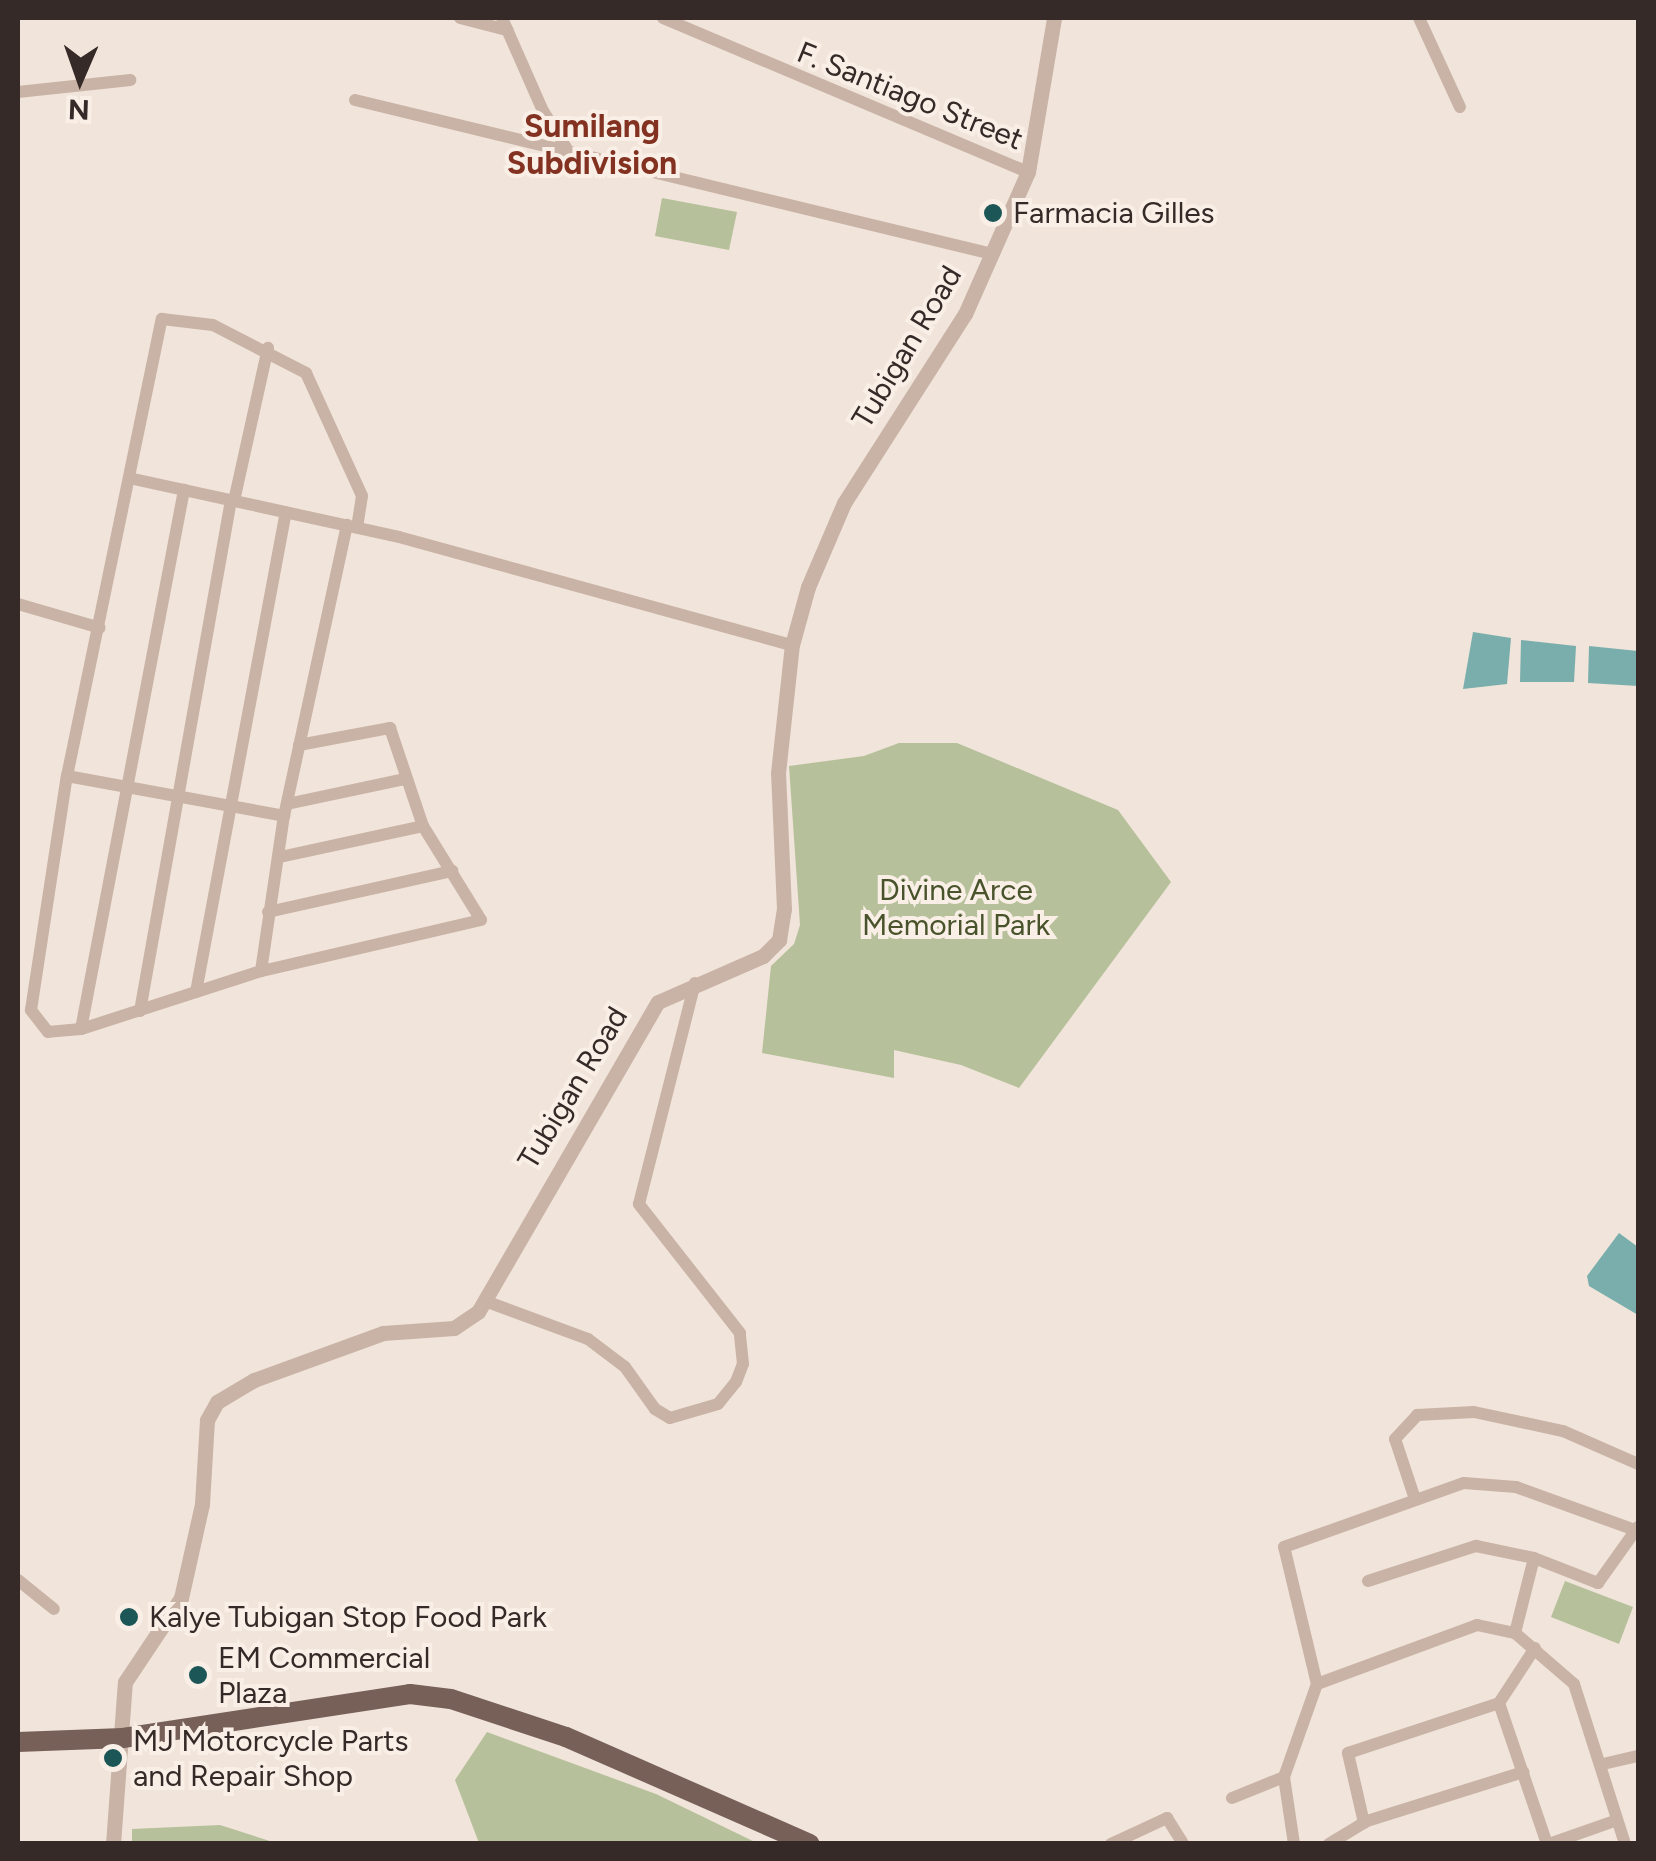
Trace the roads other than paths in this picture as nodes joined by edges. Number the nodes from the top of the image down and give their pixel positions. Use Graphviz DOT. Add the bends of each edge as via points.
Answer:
graph roads {
  1 [pos="460,18"];
  2 [pos="663,18"];
  3 [pos="1054,18"];
  4 [pos="1419,18"];
  5 [pos="504,24"];
  6 [pos="130,80"];
  7 [pos="18,92"];
  8 [pos="355,100"];
  9 [pos="1460,106"];
  10 [pos="572,158"];
  11 [pos="1028,172"];
  12 [pos="992,254"];
  13 [pos="268,348"];
  14 [pos="129,478"];
  15 [pos="184,490"];
  16 [pos="233,500"];
  17 [pos="286,512"];
  18 [pos="352,526"];
  19 [pos="18,604"];
  20 [pos="100,628"];
  21 [pos="792,645"];
  22 [pos="300,746"];
  23 [pos="67,776"];
  24 [pos="404,779"];
  25 [pos="126,786"];
  26 [pos="180,796"];
  27 [pos="230,806"];
  28 [pos="286,810"];
  29 [pos="423,826"];
  30 [pos="280,856"];
  31 [pos="452,871"];
  32 [pos="268,912"];
  33 [pos="260,971"];
  34 [pos="695,980"];
  35 [pos="196,992"];
  36 [pos="140,1011"];
  37 [pos="81,1029"];
  38 [pos="485,1300"];
  39 [pos="1638,1464"];
  40 [pos="1414,1500"];
  41 [pos="1637,1528"];
  42 [pos="1534,1558"];
  43 [pos="18,1580"];
  44 [pos="1368,1581"];
  45 [pos="54,1609"];
  46 [pos="1515,1633"];
  47 [pos="1535,1648"];
  48 [pos="1317,1684"];
  49 [pos="1500,1703"];
  50 [pos="123,1738"];
  51 [pos="18,1742"];
  52 [pos="1638,1756"];
  53 [pos="1603,1764"];
  54 [pos="1523,1772"];
  55 [pos="1284,1777"];
  56 [pos="1232,1798"];
  57 [pos="1617,1820"];
  58 [pos="1364,1823"];
  59 [pos="113,1844"];
  60 [pos="810,1844"];
  61 [pos="1112,1844"];
  62 [pos="1183,1844"];
  63 [pos="1294,1844"];
  64 [pos="1329,1844"];
  65 [pos="1548,1844"];
  66 [pos="1626,1844"];
  1 -- 5 [label="street"];
  2 -- 11 [label="street, F. Santiago Street"];
  3 -- 11 [label="street, Tubigan Road"];
  4 -- 9 [label="street"];
  5 -- 10 [label="street"];
  6 -- 7 [label="street"];
  8 -- 10 [label="street"];
  10 -- 12 [label="street"];
  11 -- 12 [label="street, Tubigan Road"];
  12 -- 21 [label="street, Tubigan Road" via="965,314 844,503"];
  13 -- 14 [label="street" via="213,325 162,319"];
  13 -- 16 [label="street"];
  13 -- 18 [label="street" via="306,373 335,430 362,496"];
  14 -- 15 [label="street"];
  14 -- 20 [label="street"];
  15 -- 16 [label="street"];
  15 -- 25 [label="street"];
  16 -- 17 [label="street"];
  16 -- 26 [label="street"];
  17 -- 18 [label="street"];
  17 -- 27 [label="street"];
  18 -- 21 [label="street"];
  18 -- 22 [label="street"];
  19 -- 20 [label="street"];
  20 -- 23 [label="street"];
  21 -- 34 [label="street, Tubigan Road" via="778,773 784,909 779,940 763,956"];
  22 -- 24 [label="street" via="390,728"];
  22 -- 28 [label="street"];
  23 -- 25 [label="street"];
  23 -- 37 [label="street" via="31,1010 48,1032"];
  24 -- 28 [label="street"];
  24 -- 29 [label="street"];
  25 -- 26 [label="street"];
  25 -- 37 [label="street"];
  26 -- 27 [label="street"];
  26 -- 36 [label="street"];
  27 -- 28 [label="street"];
  27 -- 35 [label="street"];
  28 -- 30 [label="street"];
  29 -- 30 [label="street"];
  29 -- 31 [label="street"];
  30 -- 32 [label="street"];
  31 -- 32 [label="street"];
  31 -- 33 [label="street" via="482,914 477,925"];
  32 -- 33 [label="street"];
  33 -- 35 [label="street"];
  34 -- 38 [label="street, Tubigan Road" via="668,992 651,1011"];
  34 -- 38 [label="street" via="638,1204 740,1333 744,1364 736,1382 718,1404 670,1418 655,1409 625,1367 588,1339"];
  35 -- 36 [label="street"];
  36 -- 37 [label="street"];
  38 -- 50 [label="street, Tubigan Road" via="454,1328 382,1333 254,1380 217,1402 207,1420 202,1504 185,1585 125,1682"];
  39 -- 40 [label="street" via="1562,1431 1474,1412 1417,1415 1395,1439"];
  40 -- 41 [label="street" via="1464,1483 1516,1487"];
  40 -- 48 [label="street" via="1284,1547"];
  41 -- 42 [label="street" via="1598,1583"];
  42 -- 44 [label="street" via="1476,1546"];
  42 -- 46 [label="street"];
  43 -- 45 [label="street"];
  46 -- 47 [label="street"];
  46 -- 48 [label="street" via="1477,1626"];
  47 -- 49 [label="street"];
  47 -- 53 [label="street" via="1574,1684"];
  48 -- 55 [label="street"];
  49 -- 54 [label="street"];
  49 -- 58 [label="street" via="1348,1753"];
  50 -- 51 [label="main road"];
  50 -- 59 [label="street"];
  50 -- 60 [label="main road" via="322,1703 410,1694 450,1699 566,1737"];
  52 -- 53 [label="street"];
  53 -- 57 [label="street"];
  54 -- 58 [label="street"];
  54 -- 65 [label="street"];
  55 -- 56 [label="street"];
  55 -- 63 [label="street"];
  57 -- 65 [label="street"];
  57 -- 66 [label="street"];
  58 -- 64 [label="street"];
  61 -- 62 [label="street" via="1167,1818"];
}
